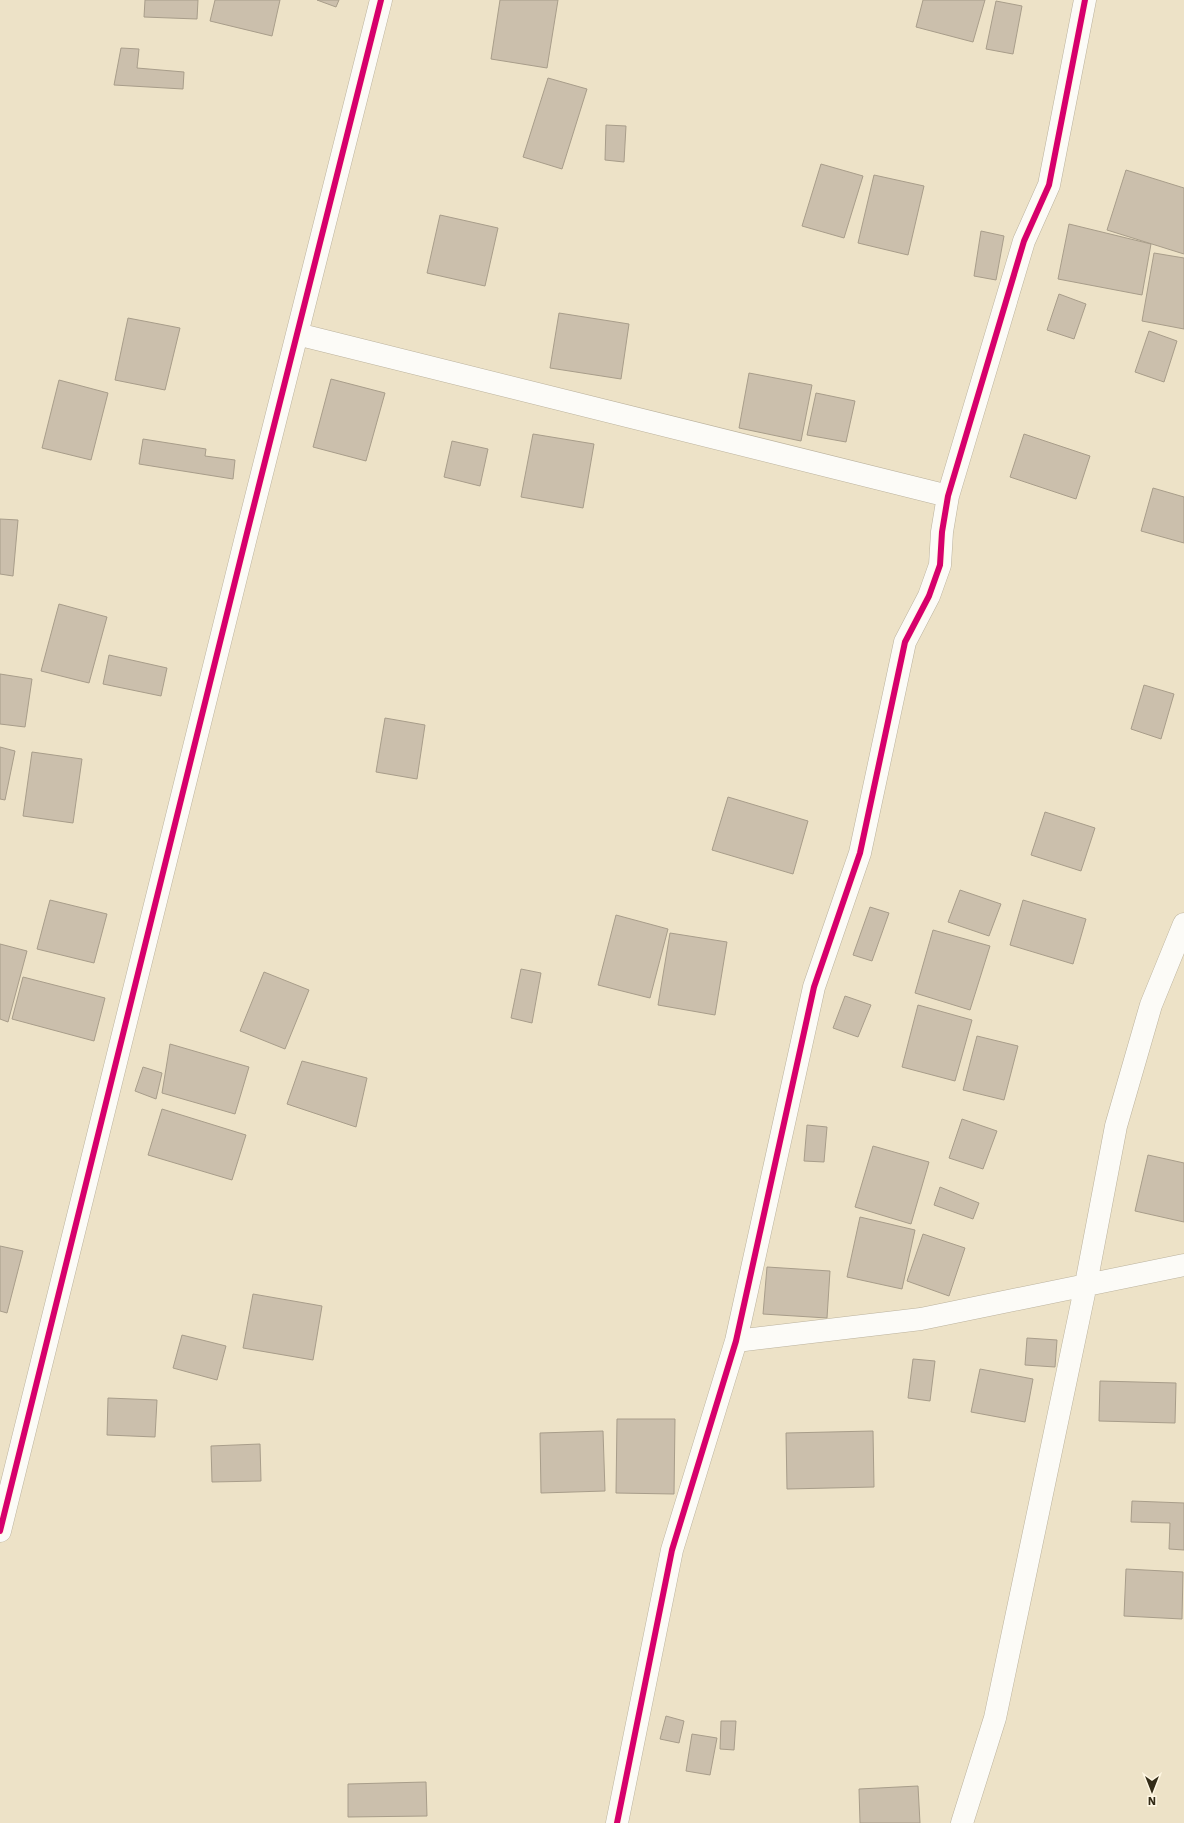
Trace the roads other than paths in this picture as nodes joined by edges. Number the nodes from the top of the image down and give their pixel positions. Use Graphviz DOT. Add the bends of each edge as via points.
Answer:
graph roads {
  1 [pos="381,0"];
  2 [pos="1085,0"];
  3 [pos="297,334"];
  4 [pos="948,496"];
  5 [pos="1184,924"];
  6 [pos="1184,1265"];
  7 [pos="1086,1284"];
  8 [pos="736,1341"];
  9 [pos="0,1531"];
  10 [pos="617,1823"];
  11 [pos="962,1823"];
  1 -- 3 [label="street"];
  2 -- 4 [label="street" via="1049,185 1024,241"];
  3 -- 4 [label="street"];
  3 -- 9 [label="street"];
  4 -- 8 [label="street" via="940,565 906,642 860,853 814,987"];
  5 -- 7 [label="street" via="1151,1005 1116,1126"];
  6 -- 7 [label="street"];
  7 -- 8 [label="street" via="921,1319"];
  7 -- 11 [label="street" via="995,1718"];
  8 -- 10 [label="street" via="672,1550"];
}
